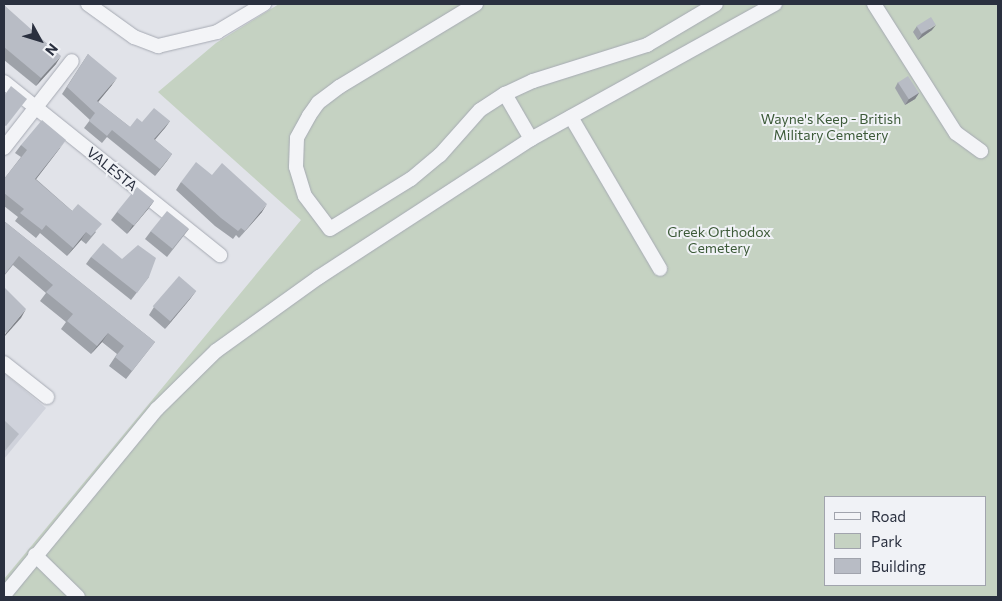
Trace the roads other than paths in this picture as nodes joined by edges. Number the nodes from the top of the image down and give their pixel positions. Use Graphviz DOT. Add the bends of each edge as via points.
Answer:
graph roads {
  1 [pos="88,4"];
  2 [pos="264,4"];
  3 [pos="476,4"];
  4 [pos="716,4"];
  5 [pos="775,4"];
  6 [pos="874,4"];
  7 [pos="72,61"];
  8 [pos="4,82"];
  9 [pos="505,94"];
  10 [pos="36,108"];
  11 [pos="571,117"];
  12 [pos="531,139"];
  13 [pos="4,148"];
  14 [pos="980,151"];
  15 [pos="220,255"];
  16 [pos="660,269"];
  17 [pos="4,363"];
  18 [pos="46,397"];
  19 [pos="35,555"];
  20 [pos="4,596"];
  21 [pos="78,597"];
  1 -- 2 [label="street" via="134,37 158,46 217,32"];
  3 -- 9 [label="street" via="339,86 318,103 297,138 296,167 305,196 330,229 411,179 440,155 480,110"];
  4 -- 9 [label="street" via="647,45 533,81"];
  5 -- 11 [label="street"];
  6 -- 14 [label="street" via="956,133"];
  7 -- 10 [label="street"];
  8 -- 10 [label="street, VALESTA"];
  9 -- 12 [label="street"];
  10 -- 13 [label="street"];
  10 -- 15 [label="street, VALESTA"];
  11 -- 12 [label="street"];
  11 -- 16 [label="street"];
  12 -- 19 [label="street" via="319,277 216,351 157,409"];
  17 -- 18 [label="street"];
  19 -- 20 [label="street"];
  19 -- 21 [label="street"];
}
